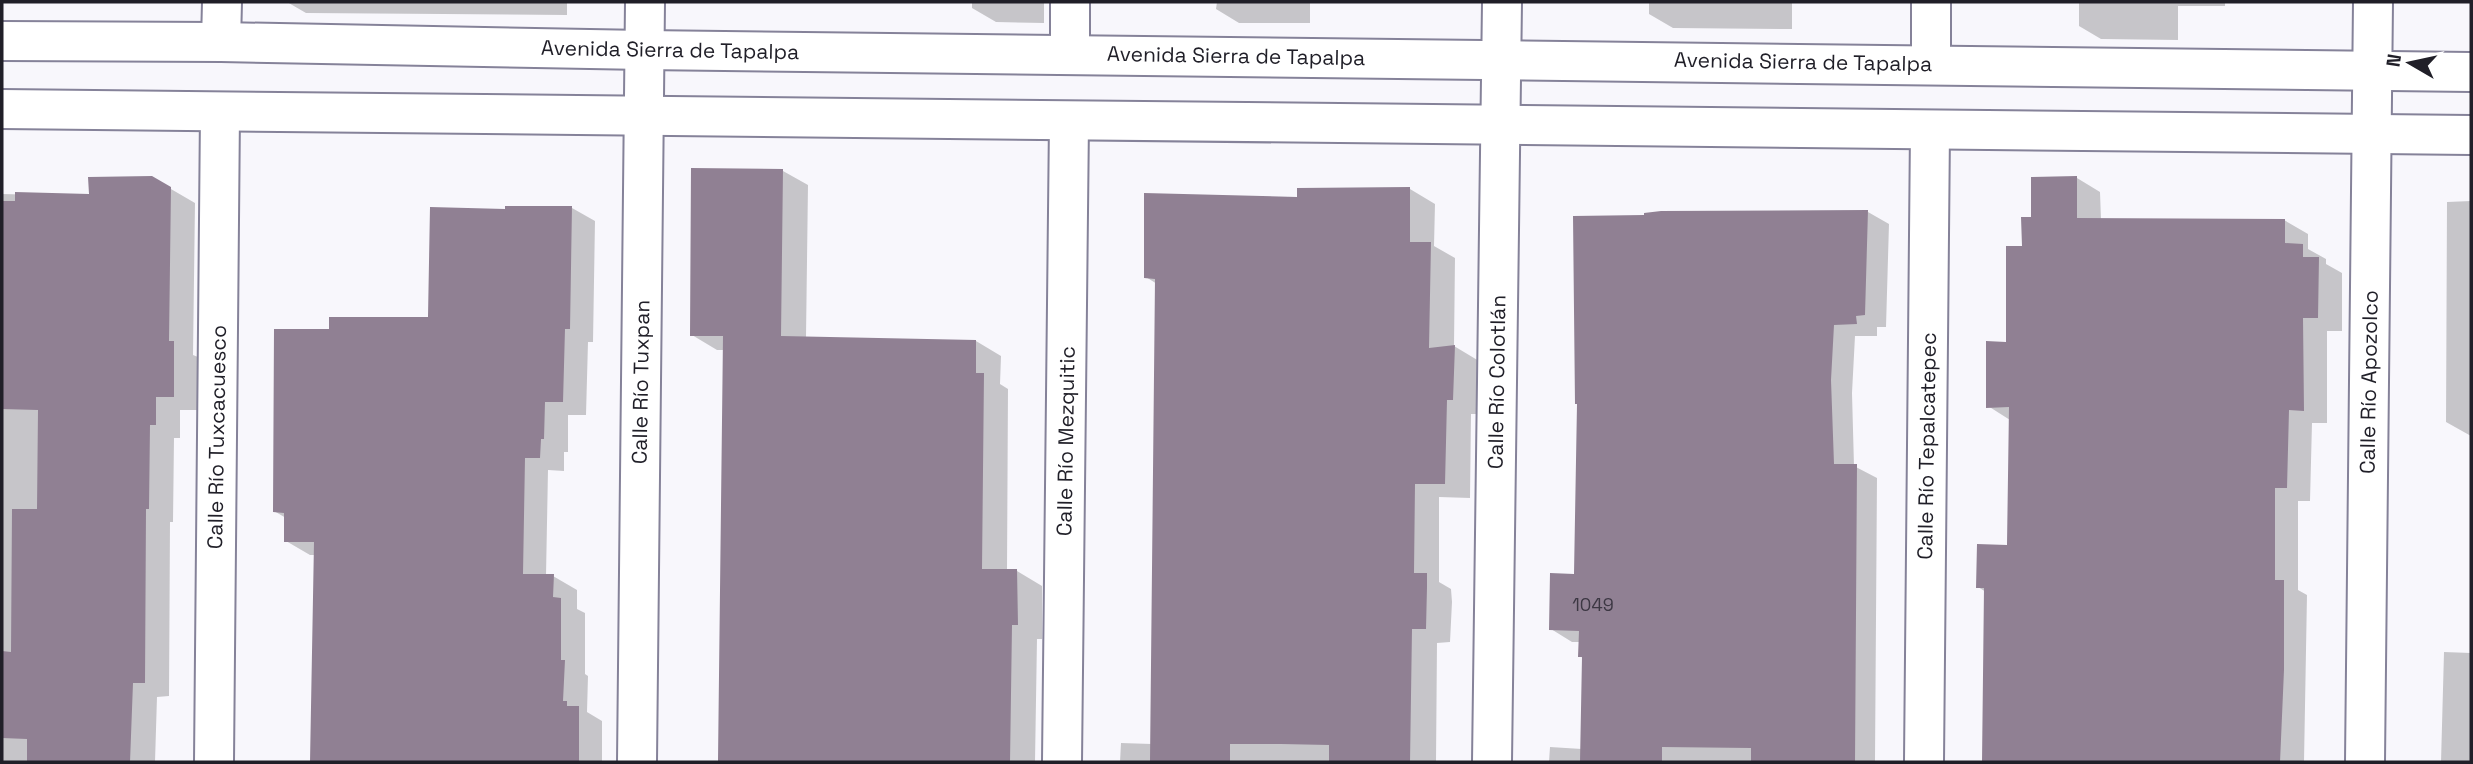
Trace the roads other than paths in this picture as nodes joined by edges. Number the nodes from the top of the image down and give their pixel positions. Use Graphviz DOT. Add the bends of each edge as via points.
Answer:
graph roads {
  1 [pos="222,2"];
  2 [pos="645,2"];
  3 [pos="1070,2"];
  4 [pos="1502,2"];
  5 [pos="1931,2"];
  6 [pos="2373,2"];
  7 [pos="2,41"];
  8 [pos="221,42"];
  9 [pos="644,50"];
  10 [pos="1070,54"];
  11 [pos="1501,59"];
  12 [pos="1931,64"];
  13 [pos="2372,70"];
  14 [pos="2471,72"];
  15 [pos="2,109"];
  16 [pos="220,111"];
  17 [pos="644,116"];
  18 [pos="1069,121"];
  19 [pos="1500,125"];
  20 [pos="1930,130"];
  21 [pos="2371,134"];
  22 [pos="2471,135"];
  23 [pos="214,762"];
  24 [pos="636,762"];
  25 [pos="1062,762"];
  26 [pos="1492,762"];
  27 [pos="1924,762"];
  28 [pos="2365,762"];
  1 -- 8 [label="main road"];
  2 -- 9 [label="main road, Calle Río Tuxpan"];
  3 -- 10 [label="main road"];
  4 -- 11 [label="main road, Calle Río Colotlán"];
  5 -- 12 [label="main road"];
  6 -- 13 [label="main road, Calle Río Apozolco"];
  7 -- 8 [label="main road, Avenida Sierra de Tapalpa"];
  8 -- 9 [label="main road, Avenida Sierra de Tapalpa"];
  9 -- 10 [label="main road, Avenida Sierra de Tapalpa"];
  9 -- 17 [label="main road, Calle Río Tuxpan"];
  10 -- 11 [label="main road, Avenida Sierra de Tapalpa"];
  11 -- 12 [label="main road, Avenida Sierra de Tapalpa"];
  11 -- 19 [label="main road, Calle Río Colotlán"];
  12 -- 13 [label="main road, Avenida Sierra de Tapalpa"];
  13 -- 14 [label="main road, Avenida Sierra de Tapalpa"];
  13 -- 21 [label="main road, Calle Río Apozolco"];
  15 -- 16 [label="main road"];
  16 -- 17 [label="main road"];
  16 -- 23 [label="main road, Calle Río Tuxcacuesco"];
  17 -- 18 [label="main road"];
  17 -- 24 [label="main road, Calle Río Tuxpan"];
  18 -- 19 [label="main road"];
  18 -- 25 [label="main road, Calle Río Mezquitic"];
  19 -- 20 [label="main road"];
  19 -- 26 [label="main road, Calle Río Colotlán"];
  20 -- 21 [label="main road"];
  20 -- 27 [label="main road, Calle Río Tepalcatepec"];
  21 -- 22 [label="main road"];
  21 -- 28 [label="main road, Calle Río Apozolco"];
}
